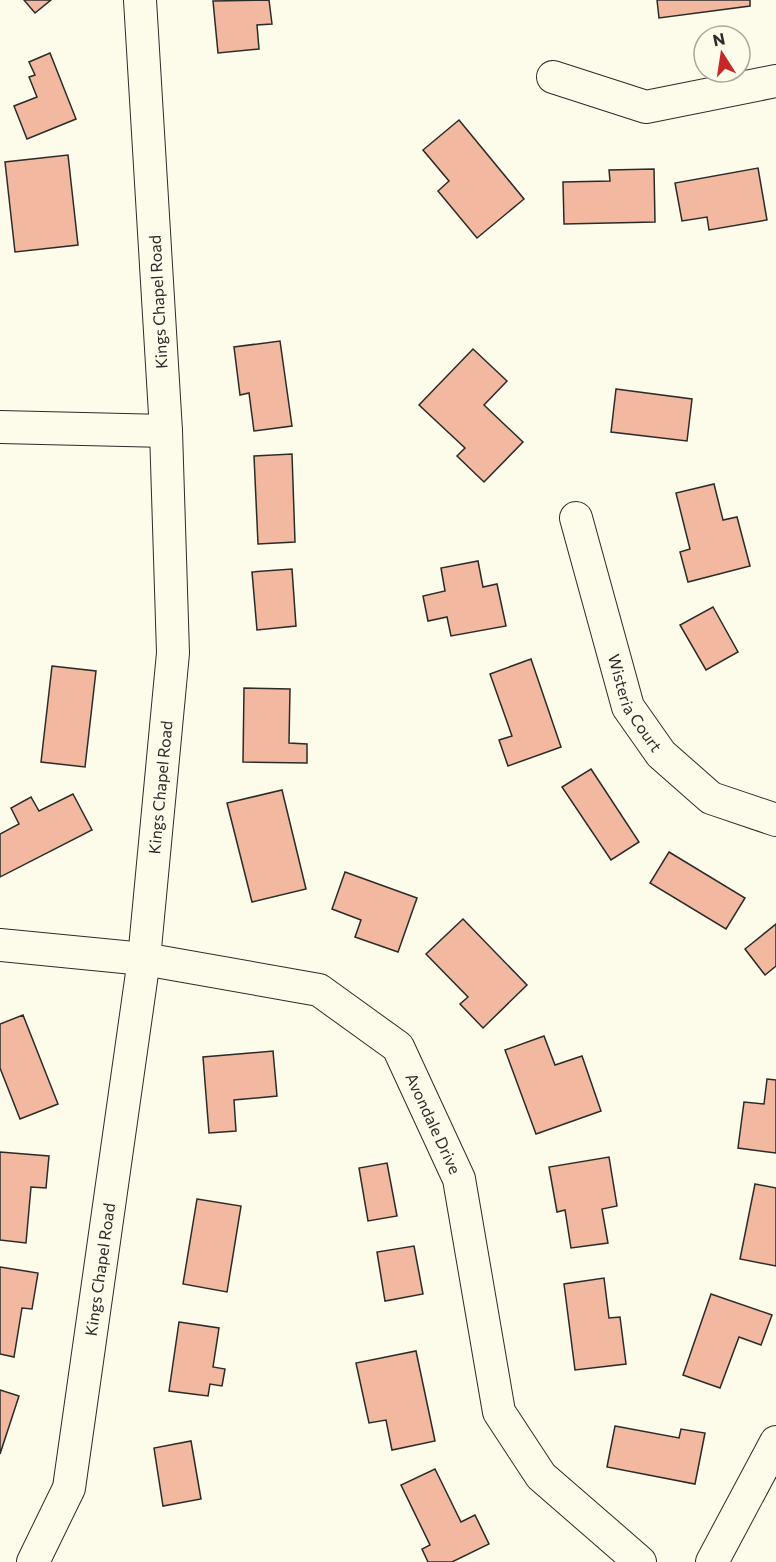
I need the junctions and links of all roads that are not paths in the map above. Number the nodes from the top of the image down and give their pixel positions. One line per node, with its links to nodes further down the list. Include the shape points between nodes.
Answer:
1 (140, 0): 5 (street, Kings Chapel Road)
2 (553, 76): 3 (street, via 646,107)
3 (776, 81)
4 (0, 427): 5 (street)
5 (166, 431): 9 (street, Kings Chapel Road, via 173,653)
6 (576, 518): 7 (street, Wisteria Court, via 628,707 661,754 711,798)
7 (776, 820)
8 (0, 945): 9 (street, Avondale Drive)
9 (144, 959): 11 (street, Kings Chapel Road, via 69,1488); 12 (street, Avondale Drive, via 319,990 398,1047 459,1179 499,1412 541,1476)
10 (776, 1442): 13 (street)
11 (33, 1562)
12 (640, 1562)
13 (712, 1562)

